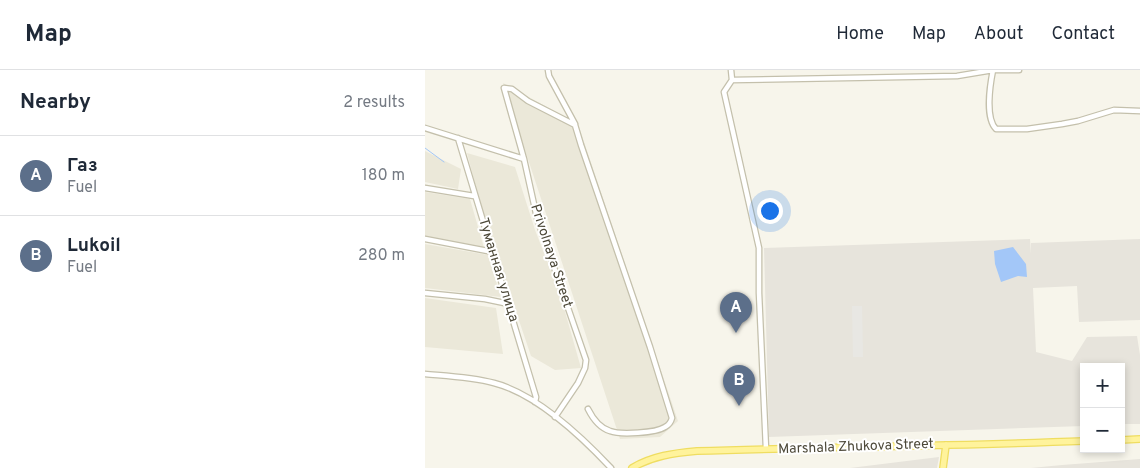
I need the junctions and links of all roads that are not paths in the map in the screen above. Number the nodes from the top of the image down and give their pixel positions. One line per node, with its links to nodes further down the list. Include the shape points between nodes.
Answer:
1 (548, 70): 10 (street)
2 (731, 70): 8 (street)
3 (918, 70): 7 (street)
4 (993, 70): 5 (street); 6 (street); 9 (street, via 989,97 992,123 996,129 1062,124 1114,110)
5 (1019, 70)
6 (957, 73): 7 (street)
7 (918, 76): 8 (street)
8 (732, 80): 28 (street, via 724,92 759,248)
9 (1140, 111)
10 (575, 125): 13 (street, Privolnaya Street, via 505,88); 22 (street, via 672,418 665,427 657,430 611,432 600,426)
11 (425, 128): 12 (street)
12 (458, 138): 13 (street); 15 (street, Туманная улица)
13 (524, 159): 23 (street, Privolnaya Street, via 537,218 586,360 579,383)
14 (425, 188): 15 (street)
15 (475, 196): 17 (street, Туманная улица)
16 (425, 239): 17 (street)
17 (493, 252): 19 (street, Туманная улица)
18 (425, 293): 19 (street)
19 (509, 304): 21 (street, Туманная улица)
20 (425, 374): 21 (street, via 493,382)
21 (535, 402): 23 (street)
22 (589, 409)
23 (555, 417): 29 (street, via 583,439)
24 (1140, 439): 25 (main road)
25 (1125, 440)
26 (1080, 441): 27 (main road, Marshala Zhukova Street)
27 (946, 445): 28 (main road, Marshala Zhukova Street); 31 (main road)
28 (766, 450): 30 (main road, Marshala Zhukova Street, via 680,452 648,460)
29 (611, 468)
30 (632, 468)
31 (943, 468)

